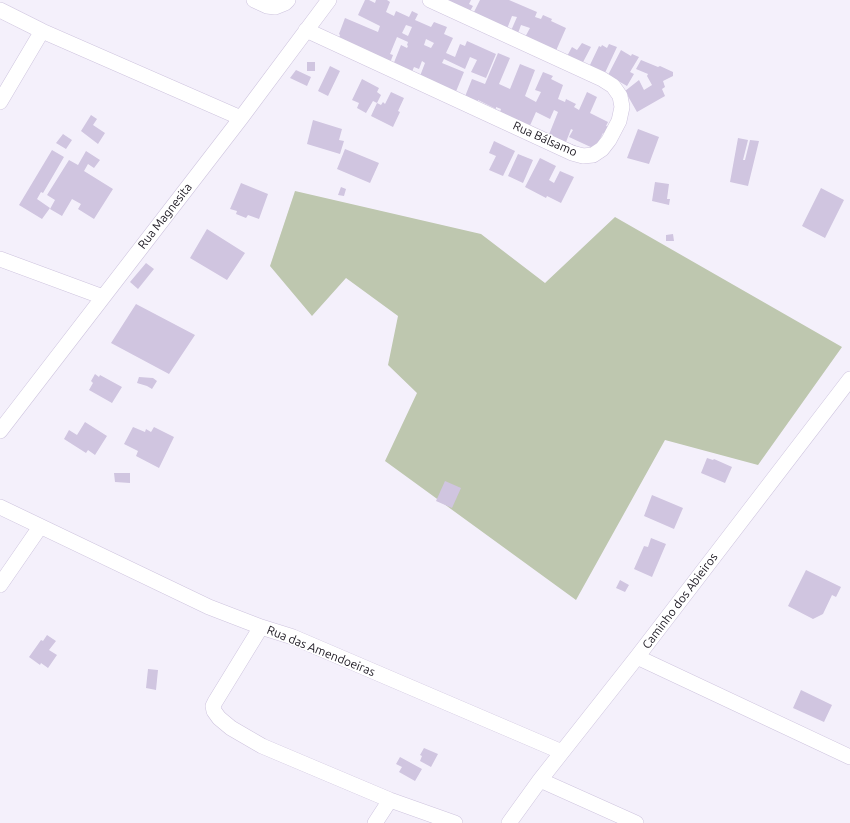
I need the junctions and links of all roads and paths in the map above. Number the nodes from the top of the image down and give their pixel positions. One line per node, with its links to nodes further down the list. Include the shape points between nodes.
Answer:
1 (254, 0): 2 (street, via 276,7)
2 (288, 0)
3 (329, 0): 6 (street, Rua Magnesita)
4 (430, 0): 6 (street, Rua Bálsamo, via 613,86 620,96 622,107 619,121 602,149 592,155 583,156 572,152)
5 (0, 10): 7 (street)
6 (306, 30): 9 (street, Rua Magnesita)
7 (42, 31): 8 (street); 9 (street)
8 (0, 102)
9 (241, 118): 11 (street, Rua Magnesita)
10 (0, 259): 11 (street)
11 (103, 297): 13 (street, Rua Magnesita)
12 (850, 379): 18 (street, Caminho dos Abieiros)
13 (0, 431)
14 (0, 508): 15 (street)
15 (40, 527): 16 (street); 17 (street, via 209,607)
16 (0, 585)
17 (262, 628): 19 (street, Rua das Amendoeiras, via 293,637); 22 (street, Rua das Amendoeiras, via 215,702 213,706 216,715 262,746)
18 (637, 657): 19 (street, Caminho dos Abieiros); 20 (street)
19 (562, 752): 21 (street, Caminho dos Abieiros)
20 (850, 757)
21 (540, 780): 25 (street, Caminho dos Abieiros); 26 (street)
22 (390, 800): 23 (street); 24 (street, Rua das Amendoeiras)
23 (375, 823)
24 (455, 823)
25 (510, 823)
26 (636, 823)

